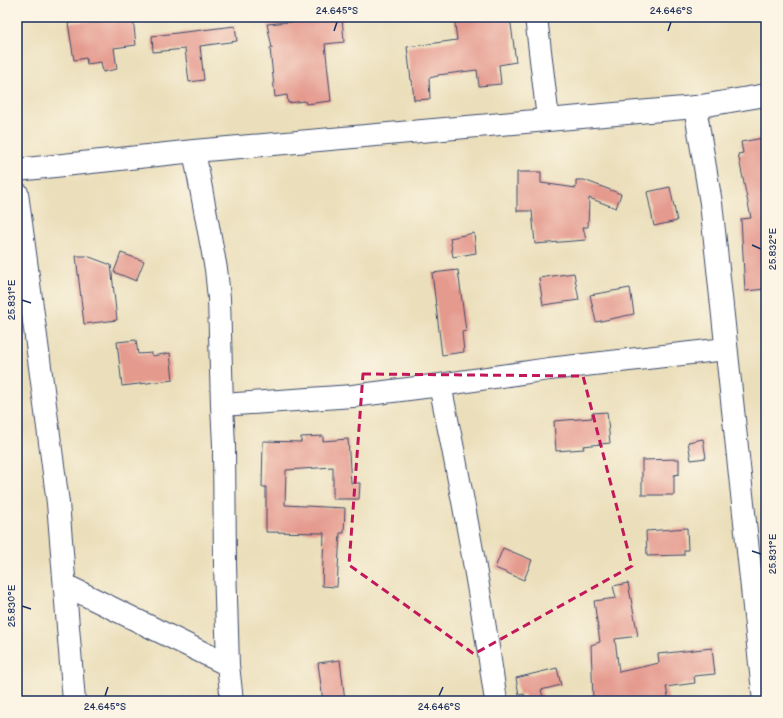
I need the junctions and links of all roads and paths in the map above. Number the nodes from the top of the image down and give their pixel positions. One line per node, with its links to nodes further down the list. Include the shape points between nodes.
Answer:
1 (536, 17): 4 (street)
2 (766, 95): 3 (street)
3 (695, 107): 4 (street); 8 (street, via 711,203)
4 (548, 119): 5 (street)
5 (194, 151): 6 (street); 10 (street, via 216,269)
6 (17, 170)
7 (17, 193): 11 (street, via 58,503)
8 (726, 348): 9 (street); 16 (street)
9 (440, 385): 10 (street, via 353,396); 15 (street, via 485,626)
10 (222, 405): 12 (street)
11 (65, 585): 12 (street); 13 (street)
12 (228, 665): 14 (street)
13 (74, 701)
14 (232, 701)
15 (496, 701)
16 (764, 701)

